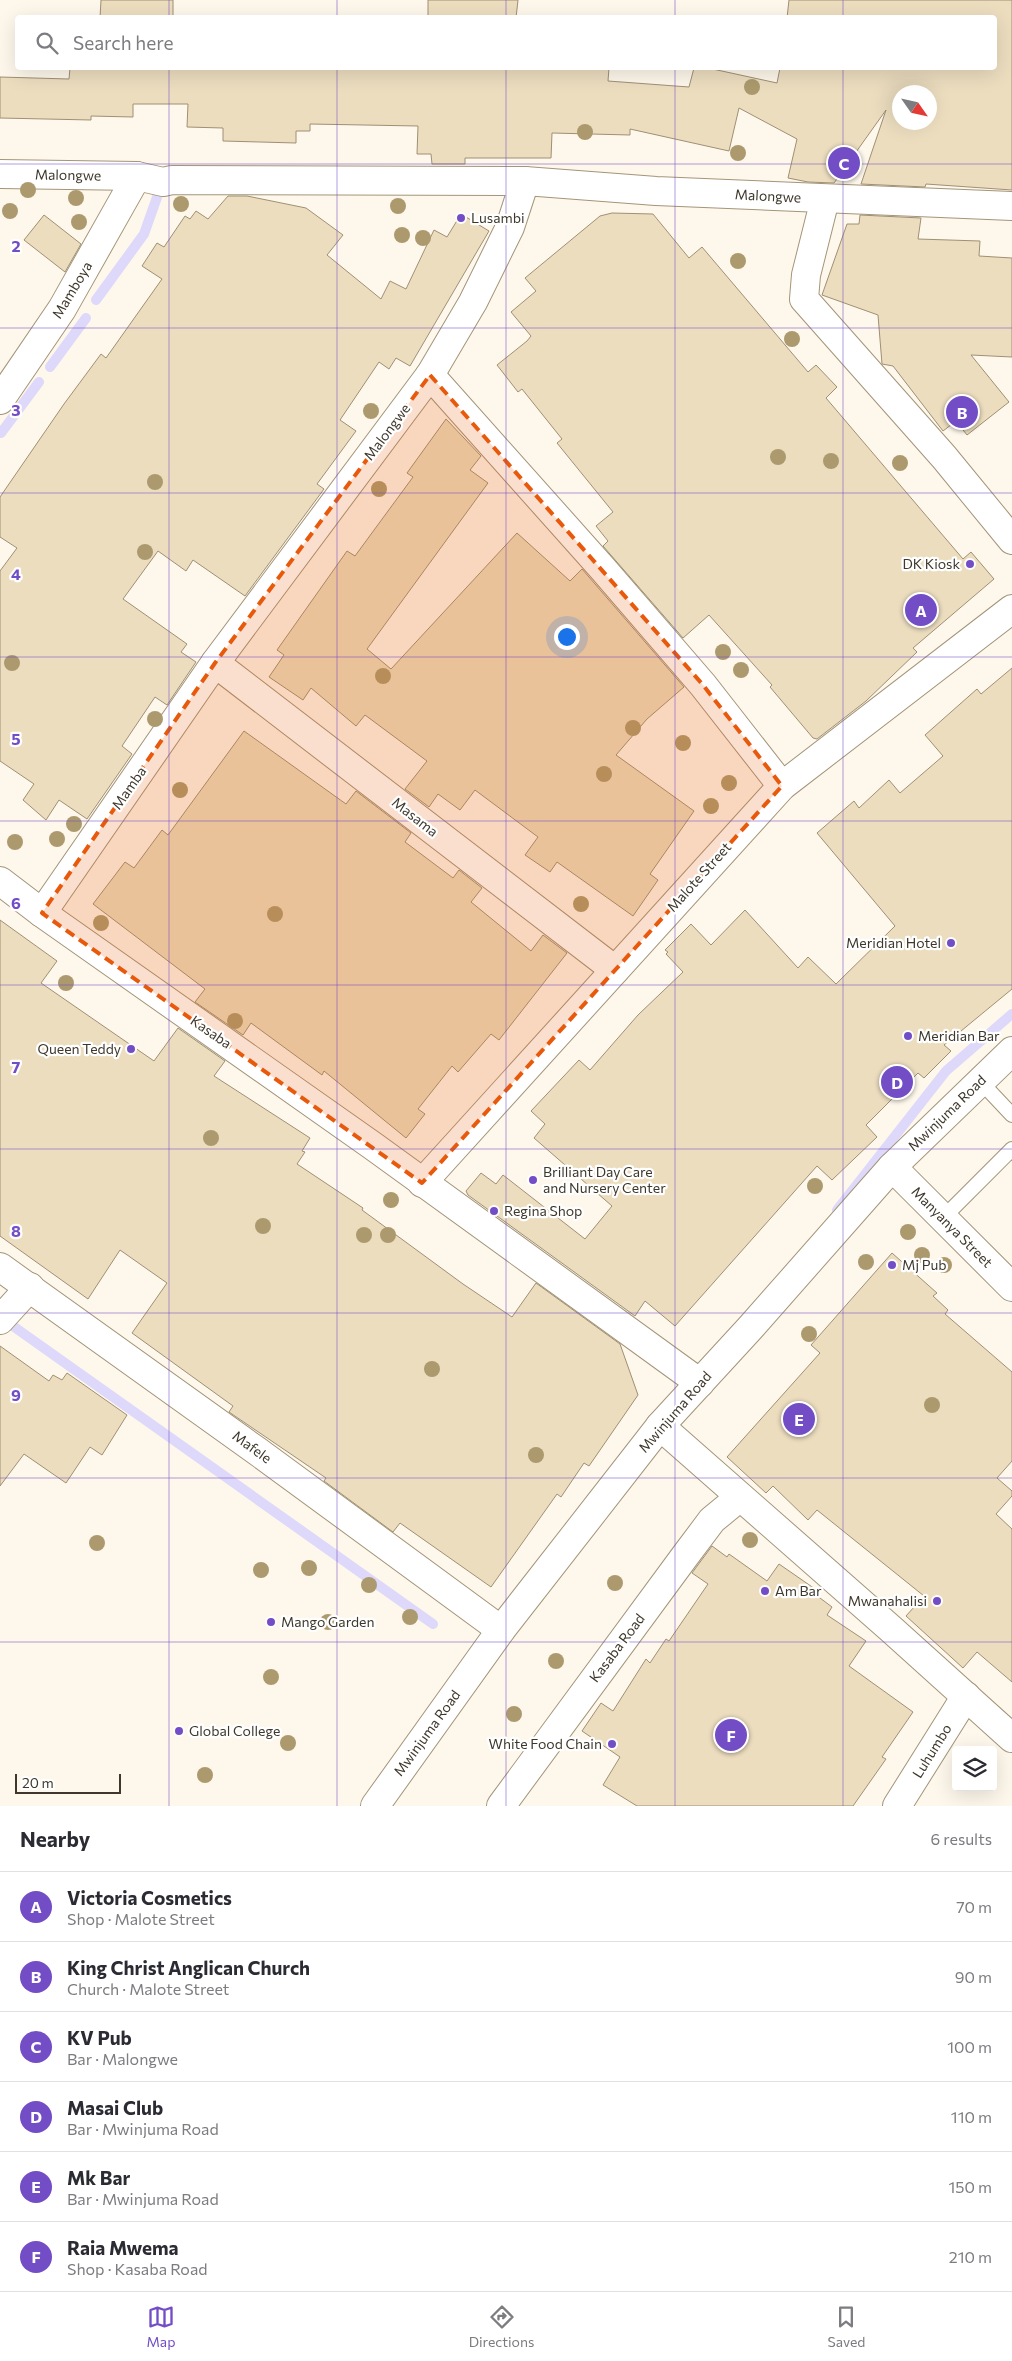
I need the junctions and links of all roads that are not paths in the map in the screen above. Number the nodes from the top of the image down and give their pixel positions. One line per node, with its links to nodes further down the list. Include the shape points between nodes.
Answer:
1 (0, 174): 2 (street, Malongwe)
2 (137, 176): 3 (street, Malongwe, via 163,182); 7 (street, Mamboya, via 62,309)
3 (525, 181): 4 (street, Malongwe); 6 (street, Malongwe, via 510,227 473,302)
4 (825, 199): 5 (street, Malongwe); 8 (street, via 806,275 804,299 944,457)
5 (1012, 206)
6 (430, 375): 10 (street, Malongwe); 11 (street, via 703,685)
7 (0, 400)
8 (1012, 540)
9 (1012, 609): 11 (street, Malote Street)
10 (216, 663): 13 (street, Mamba); 14 (street, Masama)
11 (782, 786): 14 (street, Malote Street)
12 (0, 881): 13 (street, Kasaba)
13 (42, 913): 20 (street, Kasaba)
14 (614, 970): 20 (street, Malote Street)
15 (1012, 1051): 16 (street, Mwinjuma Road)
16 (980, 1081): 17 (lane); 19 (street, Mwinjuma Road)
17 (1012, 1114)
18 (1012, 1149): 21 (lane)
19 (892, 1167): 21 (street, Manyanya Street); 26 (street, Mwinjuma Road)
20 (422, 1183): 26 (street, Kasaba)
21 (943, 1218): 24 (street, Manyanya Street)
22 (0, 1267): 23 (street, Mafele)
23 (30, 1287): 25 (street); 29 (street, Mafele)
24 (1012, 1287)
25 (0, 1320)
26 (700, 1383): 27 (street, Mwinjuma Road)
27 (660, 1426): 28 (street); 29 (street, Mwinjuma Road)
28 (740, 1497): 30 (street); 33 (street, Kasaba Road, via 712,1520)
29 (501, 1630): 32 (street, Mwinjuma Road)
30 (966, 1696): 31 (street); 34 (street, Luhumbo)
31 (1012, 1738)
32 (375, 1806)
33 (501, 1806)
34 (897, 1806)

